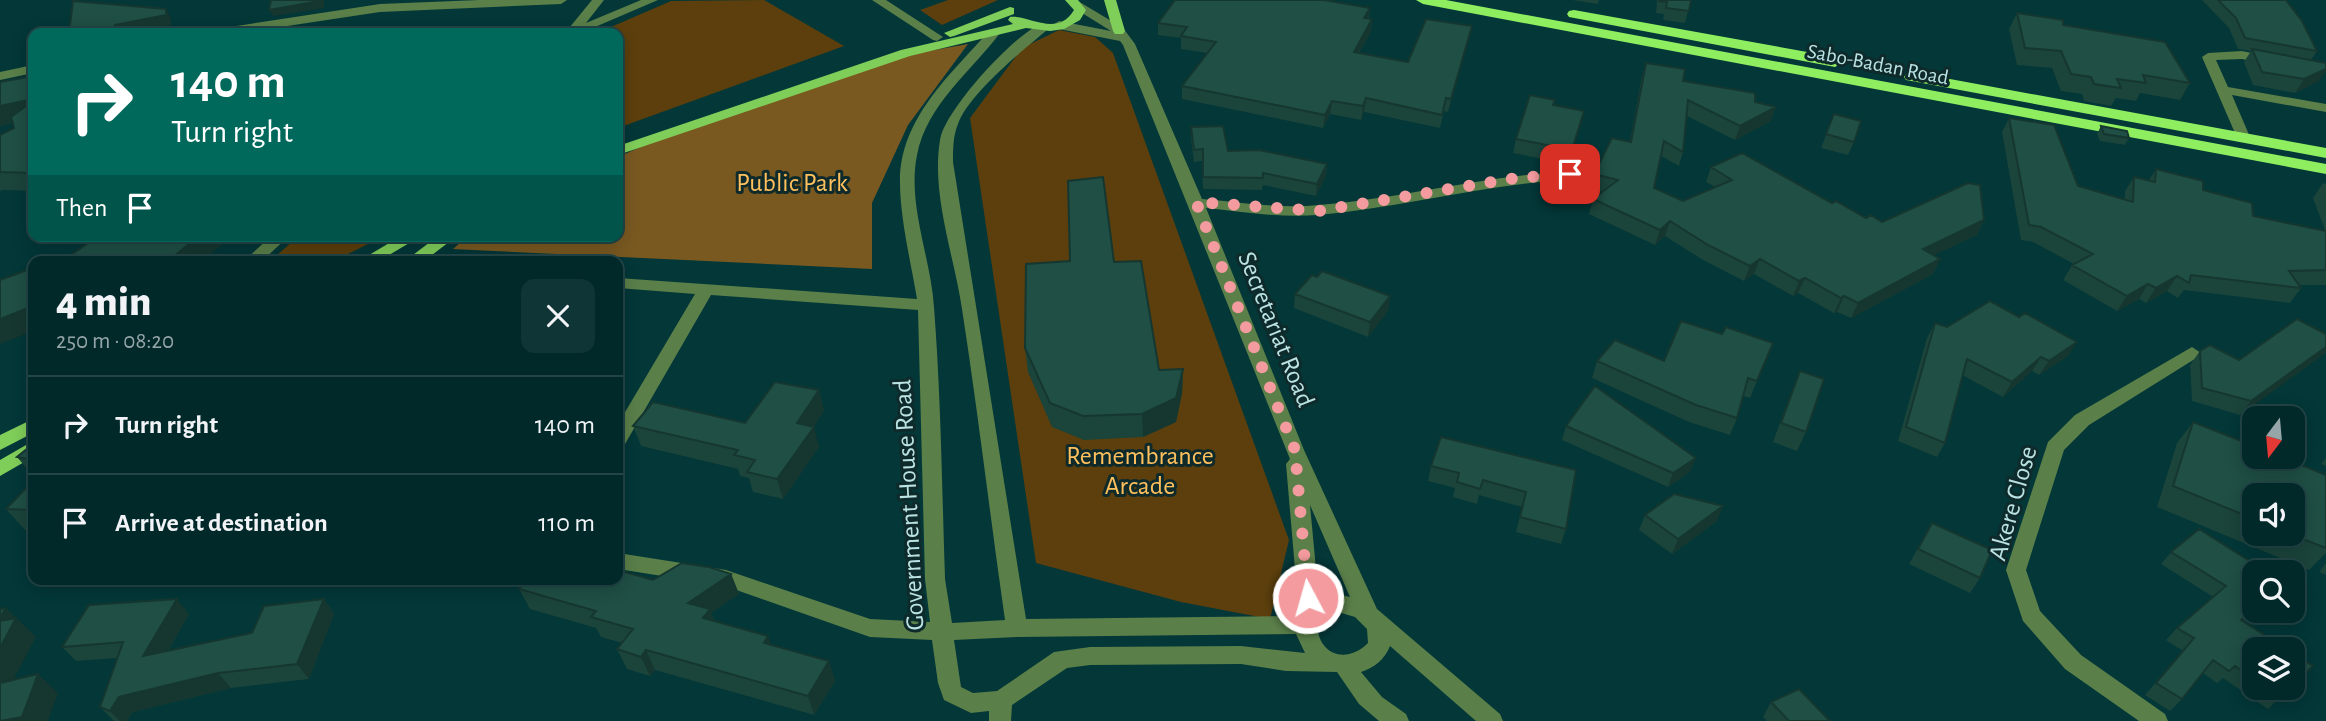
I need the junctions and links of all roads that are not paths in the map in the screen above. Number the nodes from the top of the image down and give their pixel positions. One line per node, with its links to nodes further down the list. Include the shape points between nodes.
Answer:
1 (561, 0): 13 (street, via 380,8)
2 (598, 0): 14 (street)
3 (652, 0): 15 (street)
4 (878, 0): 18 (street)
5 (1021, 0): 10 (main road)
6 (1110, 0): 17 (main road)
7 (1423, 0): 11 (highway, Sabo-Badan Road)
8 (1498, 0): 11 (highway, Sabo-Badan Road)
9 (1075, 2): 12 (main road, via 1079,15); 17 (street)
10 (1010, 11): 12 (main road, via 1011,17); 18 (main road)
11 (1527, 13): 24 (highway, Sabo-Badan Road); 28 (highway, Sabo-Badan Road)
12 (1042, 26): 16 (main road); 17 (street); 50 (street, via 966,101 951,123 946,146 946,173)
13 (250, 28)
14 (575, 28)
15 (583, 28)
16 (994, 33): 26 (main road, via 906,53); 39 (street, Government House Road, via 934,102 910,154 907,183)
17 (1121, 34): 30 (street, Secretariat Road)
18 (937, 37): 25 (main road)
19 (2290, 64): 22 (street, via 2242,55 2208,57)
20 (28, 70): 21 (street)
21 (0, 76)
22 (2224, 90): 23 (street); 24 (street)
23 (2326, 108)
24 (2244, 137): 27 (highway, Sabo-Badan Road)
25 (623, 139)
26 (623, 149)
27 (2326, 153)
28 (2326, 169)
29 (1588, 175): 30 (street, via 1516,178 1318,211)
30 (1196, 202): 44 (street, Secretariat Road)
31 (274, 242): 34 (street)
32 (402, 242): 35 (main road)
33 (440, 242): 36 (main road)
34 (258, 256)
35 (376, 256)
36 (420, 256)
37 (623, 283): 38 (street)
38 (708, 288): 39 (street); 42 (street)
39 (926, 305): 51 (street, Government House Road, via 935,579)
40 (2192, 353): 56 (street, Akere Close, via 2082,420 2055,447 2016,570 2031,615 2073,662)
41 (28, 428): 43 (main road)
42 (623, 431)
43 (0, 443)
44 (1295, 450): 48 (street, Secretariat Road); 49 (street, Secretariat Road)
45 (28, 451): 46 (main road)
46 (0, 469)
47 (623, 562): 51 (street, via 726,578 870,628)
48 (1371, 617): 49 (street, via 1358,607 1337,603 1317,609); 52 (street, via 1381,638 1374,655 1355,664); 55 (street)
49 (1308, 620): 50 (street); 52 (street, via 1310,647)
50 (1017, 628): 51 (street)
51 (943, 632): 53 (street, Government House Road, via 953,693)
52 (1337, 664): 53 (street, Government House Road, via 1241,655 1062,659); 54 (street, via 1381,712)
53 (1001, 710)
54 (1398, 721)
55 (1492, 721)
56 (2157, 721)

